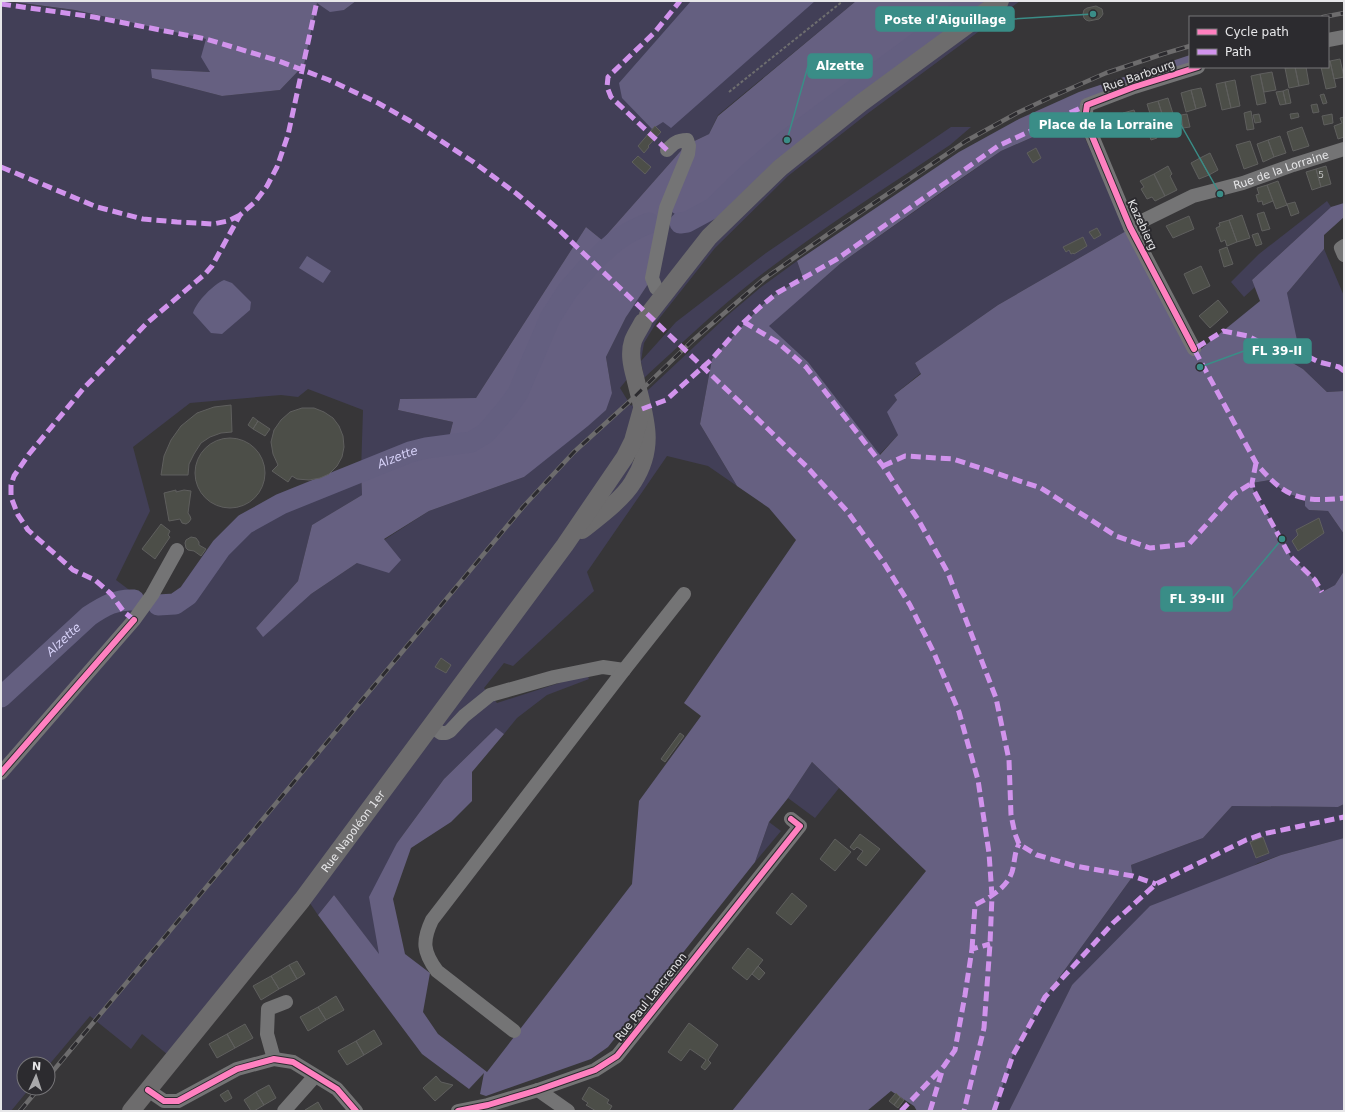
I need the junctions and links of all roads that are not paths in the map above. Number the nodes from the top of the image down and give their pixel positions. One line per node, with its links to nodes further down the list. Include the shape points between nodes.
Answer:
1 (997, 3): 11 (main road, Rue Napoléon 1er, via 861,103 780,168 709,237)
2 (1344, 36): 3 (street)
3 (1329, 40)
4 (1195, 68): 5 (street, Rue Barbourg)
5 (1087, 105): 8 (street, Kazebierg, via 1085,119)
6 (1344, 149): 8 (street, Rue de la Lorraine, via 1243,184 1193,196)
7 (667, 150): 11 (street, via 680,140 687,140 689,146 666,208 652,278 656,288)
8 (1130, 227): 12 (street, Kazebierg)
9 (1344, 246): 10 (street, via 1341,248)
10 (1344, 255)
11 (663, 294): 16 (main road, Rue Napoléon 1er, via 645,318 633,342 631,363 647,428 647,445 633,483 612,505 565,545)
12 (1194, 349)
13 (177, 550): 17 (street, via 152,595 134,620)
14 (684, 594): 15 (street)
15 (624, 670): 16 (street, via 603,667 554,677 490,695 450,731 442,733); 20 (street, via 432,920 426,933 425,947 429,960 437,971)
16 (431, 726): 23 (main road, Rue Napoléon 1er, via 299,905)
17 (1, 773)
18 (791, 819): 24 (street, Rue Paul Lancrenon, via 800,826 617,1056 595,1070)
19 (286, 1002): 21 (street, via 268,1009 267,1034)
20 (514, 1031)
21 (274, 1060): 22 (street, via 293,1062); 23 (street, via 237,1069 178,1101 164,1101)
22 (315, 1076): 26 (street); 27 (street, via 337,1089)
23 (148, 1090): 25 (main road, Rue Napoléon 1er)
24 (538, 1090): 28 (street, Rue Paul Lancrenon); 29 (street)
25 (131, 1111)
26 (284, 1111)
27 (356, 1111)
28 (458, 1111)
29 (568, 1111)

